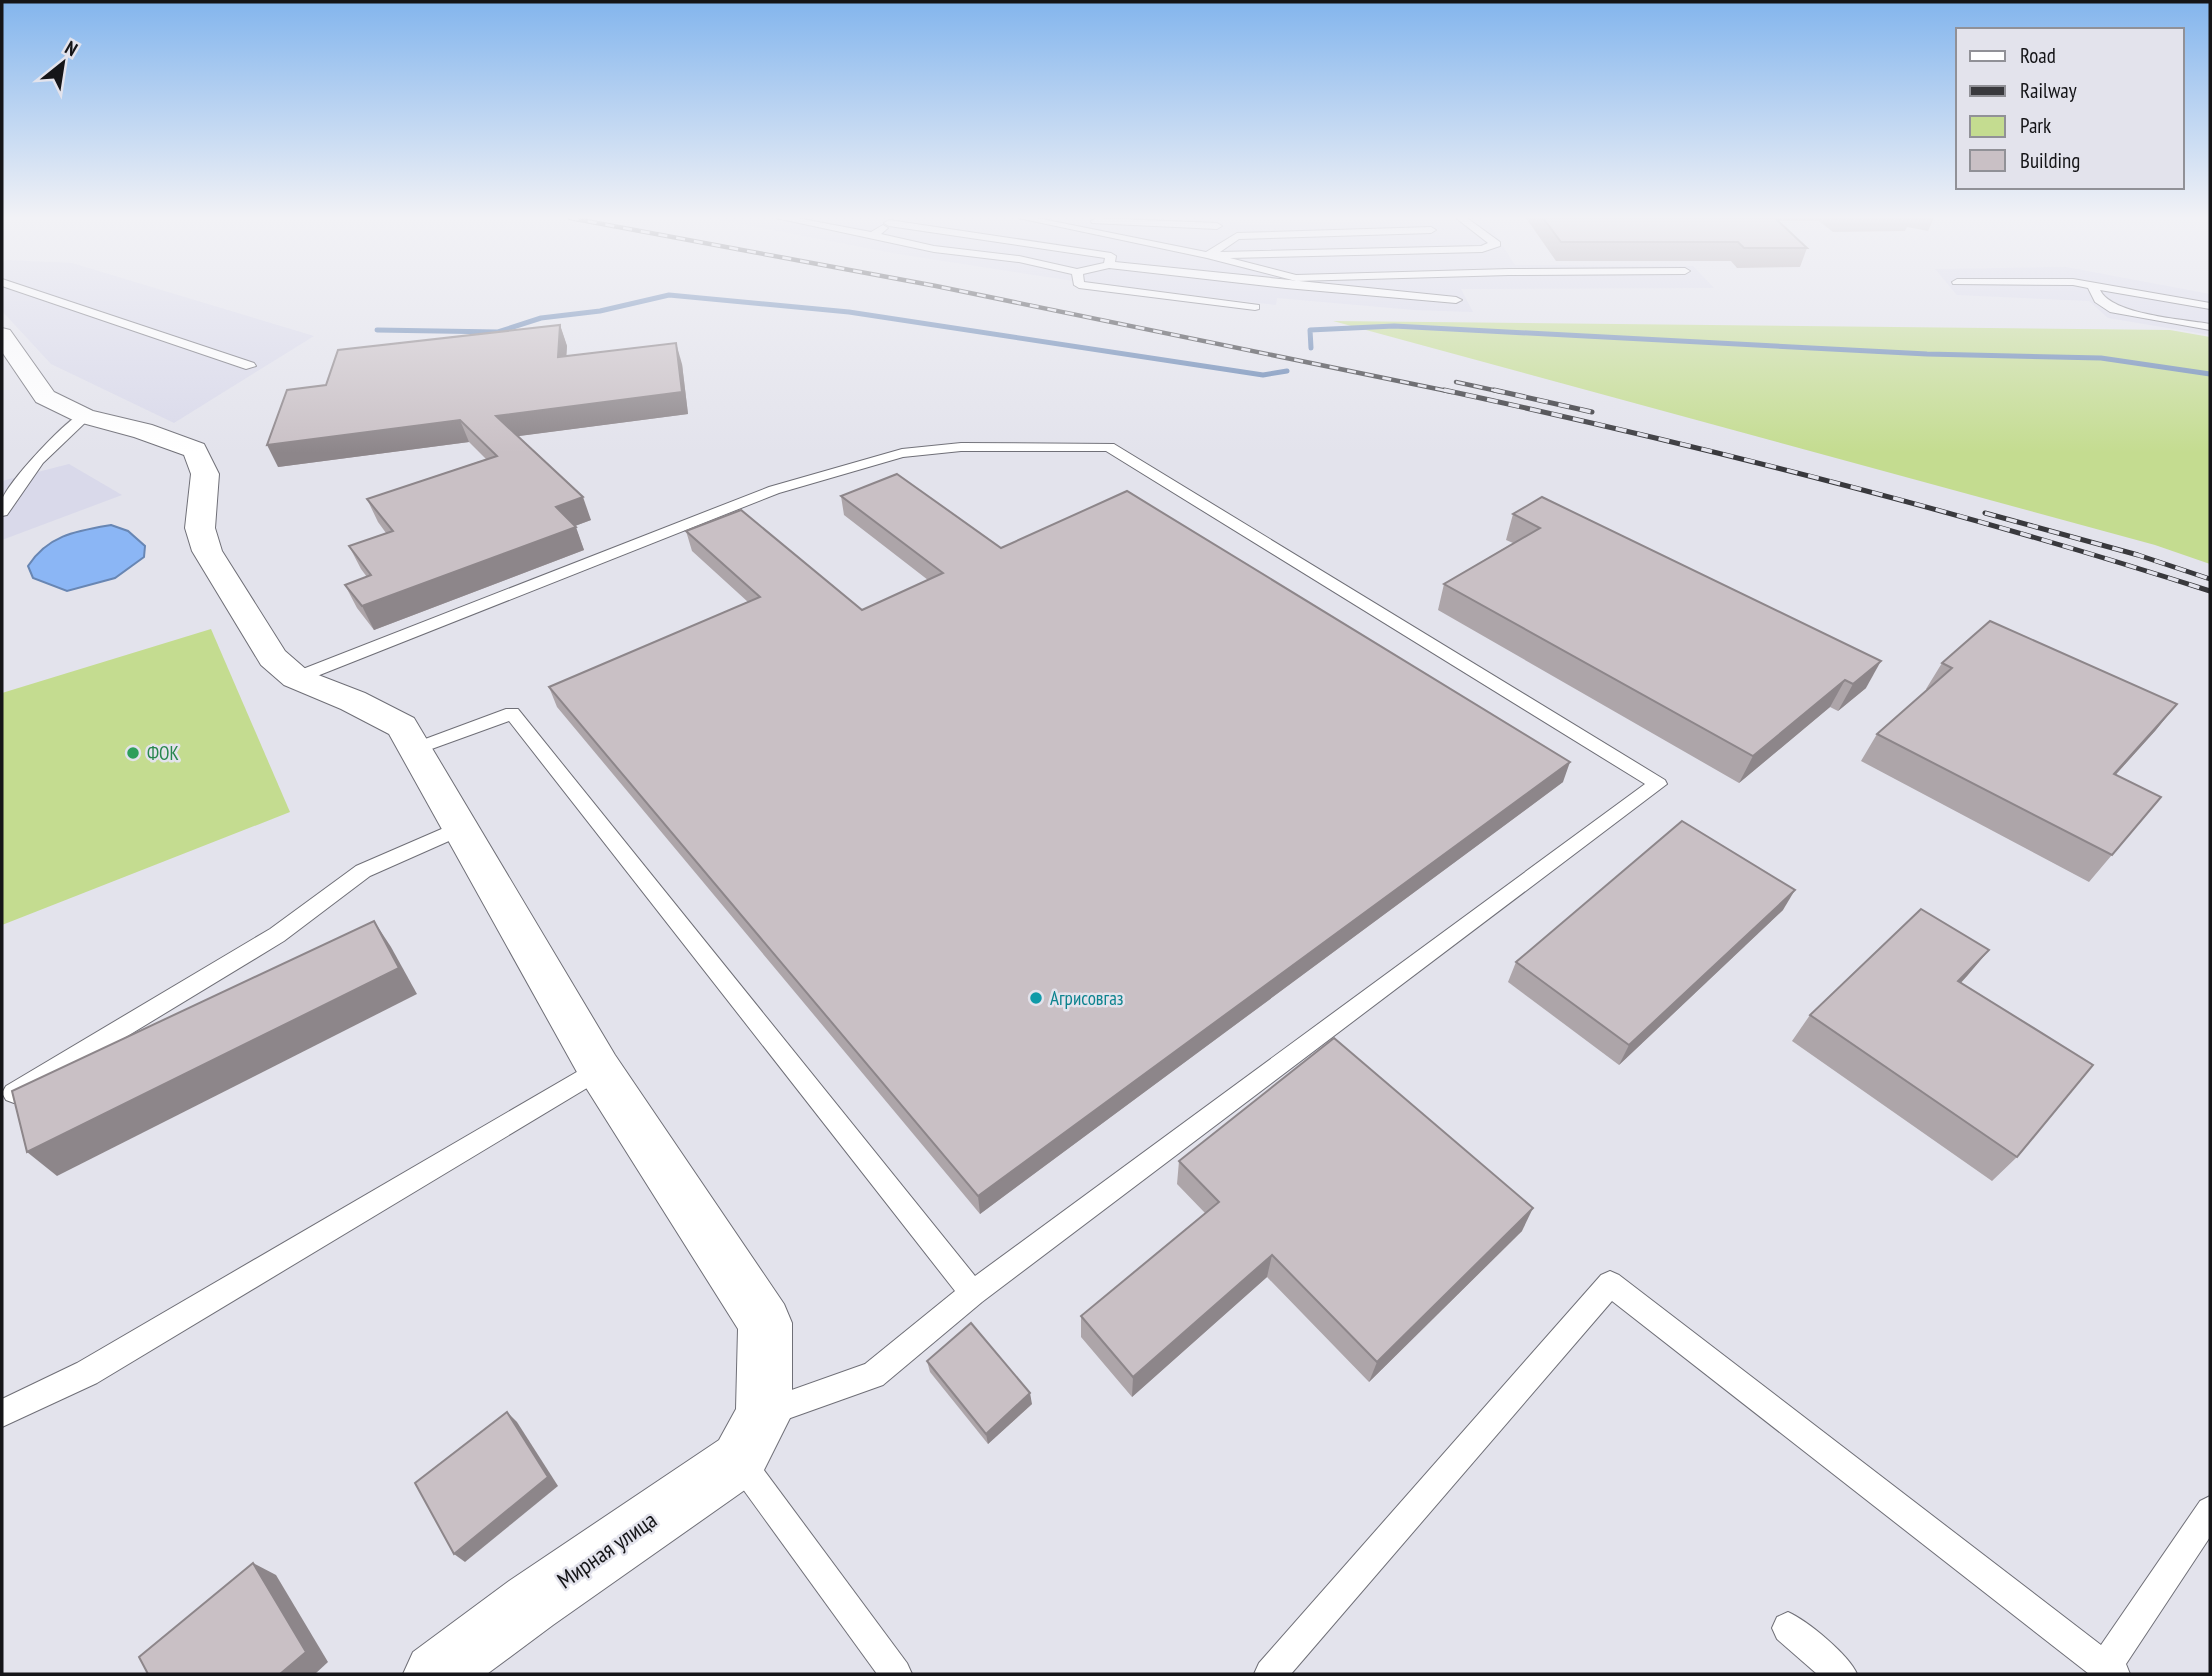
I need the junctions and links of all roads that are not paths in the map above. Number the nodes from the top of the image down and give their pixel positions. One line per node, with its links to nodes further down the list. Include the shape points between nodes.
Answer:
1 (44, 296): 11 (lane)
2 (1169, 296): 8 (lane)
3 (1408, 296): 6 (lane)
4 (2097, 296): 9 (lane, via 2114,310)
5 (2155, 296): 7 (lane)
6 (1456, 300)
7 (2210, 306)
8 (1255, 307)
9 (2210, 327)
10 (2, 335): 12 (street, via 44,397)
11 (250, 366)
12 (84, 416): 13 (lane); 16 (street, via 143,430 195,450 205,474 200,528 206,551 274,658)
13 (32, 467): 14 (lane); 15 (lane)
14 (2, 480)
15 (2, 512)
16 (296, 678): 17 (street, via 402,726); 21 (lane, via 774,490 889,456 961,447 1110,447 1658,784)
17 (415, 749): 18 (street); 21 (lane, via 512,713)
18 (460, 828): 19 (street); 20 (lane, via 363,871 277,935)
19 (599, 1069): 22 (lane, via 87,1373); 23 (street, via 765,1324)
20 (14, 1093)
21 (973, 1293): 23 (lane, via 873,1375)
22 (2, 1413)
23 (751, 1437): 27 (street, Мирная улица); 28 (lane)
24 (2210, 1511): 26 (lane)
25 (1788, 1628): 30 (lane)
26 (2110, 1671): 29 (lane, via 1610,1284)
27 (435, 1674)
28 (896, 1674)
29 (1270, 1674)
30 (1841, 1674)

